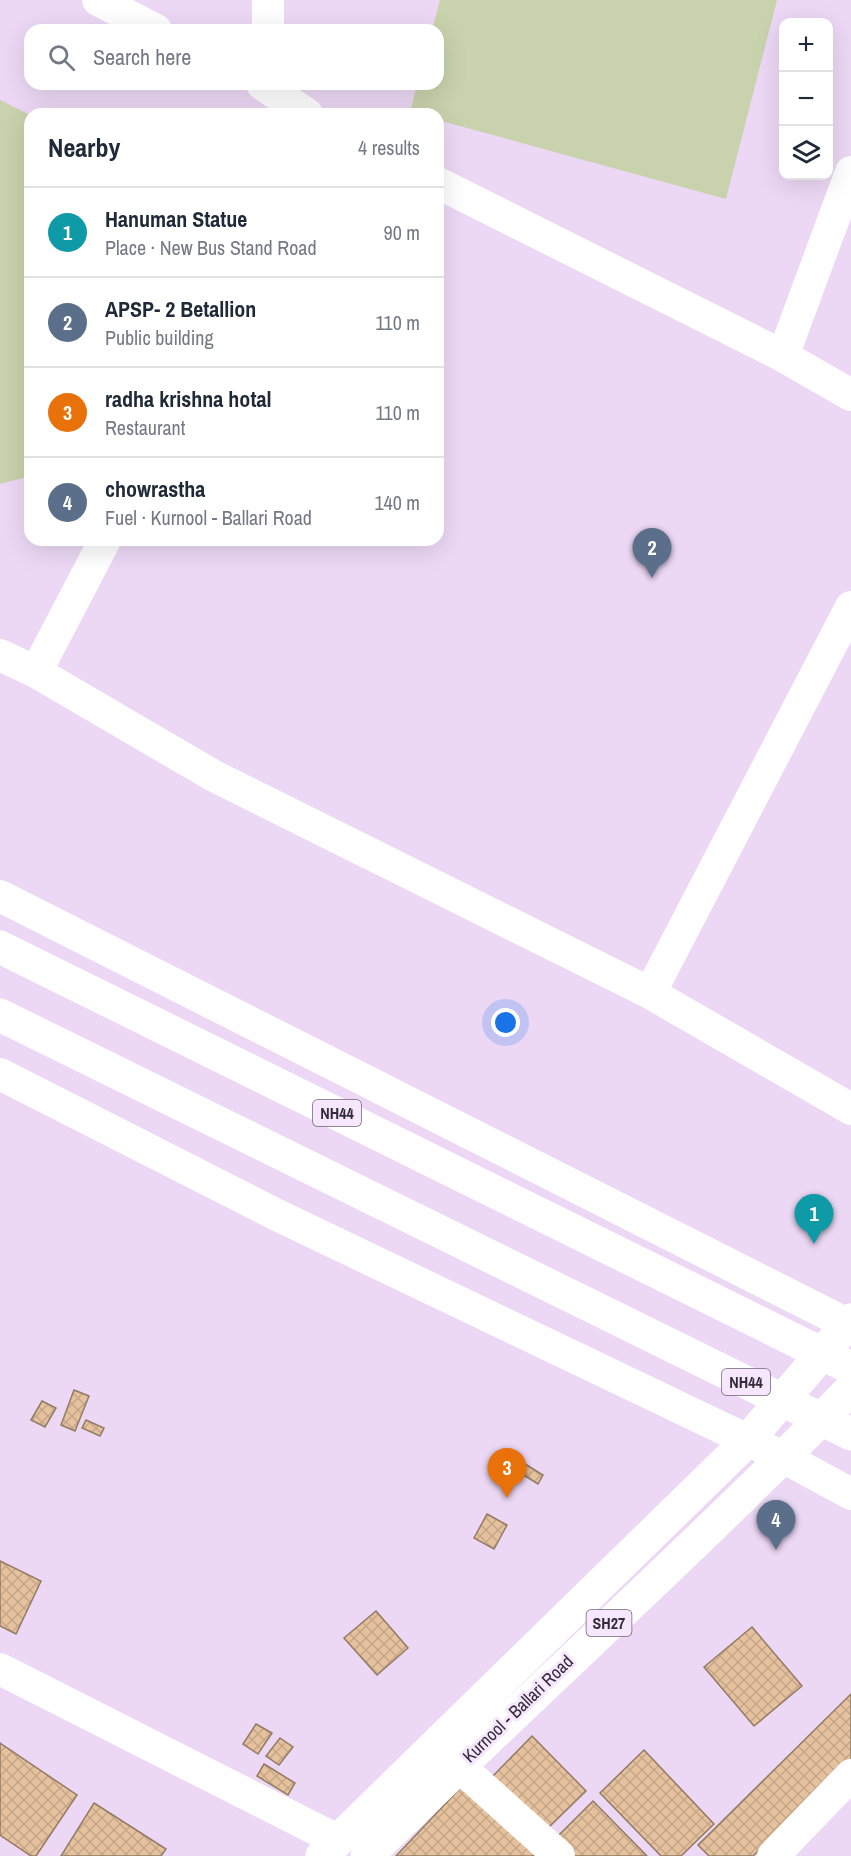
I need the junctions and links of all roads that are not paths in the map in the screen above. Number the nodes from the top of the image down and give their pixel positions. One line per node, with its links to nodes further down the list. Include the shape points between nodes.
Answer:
1 (98, 0): 3 (street)
2 (268, 0): 4 (street)
3 (144, 24)
4 (268, 24)
5 (273, 90): 6 (street)
6 (299, 108)
7 (851, 172): 9 (street)
8 (444, 186): 9 (street)
9 (783, 356): 10 (street)
10 (851, 395)
11 (102, 546): 14 (street)
12 (851, 607): 17 (street)
13 (0, 655): 14 (street)
14 (36, 672): 17 (street, via 214,776)
15 (0, 896): 21 (street)
16 (0, 947): 22 (main road, NH44)
17 (650, 993): 20 (street)
18 (0, 1016): 24 (main road, NH44)
19 (0, 1074): 25 (street, via 277,1215)
20 (851, 1109)
21 (850, 1323): 25 (main road, SH27)
22 (851, 1368)
23 (851, 1389): 26 (main road, Kurnool - Ballari Road / SH27)
24 (851, 1434)
25 (747, 1441): 26 (street); 31 (main road, Kurnool - Ballari Road / SH27)
26 (783, 1457): 27 (street); 29 (main road, Kurnool - Ballari Road / SH27)
27 (851, 1494)
28 (0, 1669): 31 (street)
29 (459, 1766): 32 (main road, Kurnool - Ballari Road / SH27); 33 (street)
30 (851, 1775): 34 (street)
31 (330, 1848)
32 (367, 1856)
33 (559, 1856)
34 (773, 1856)

